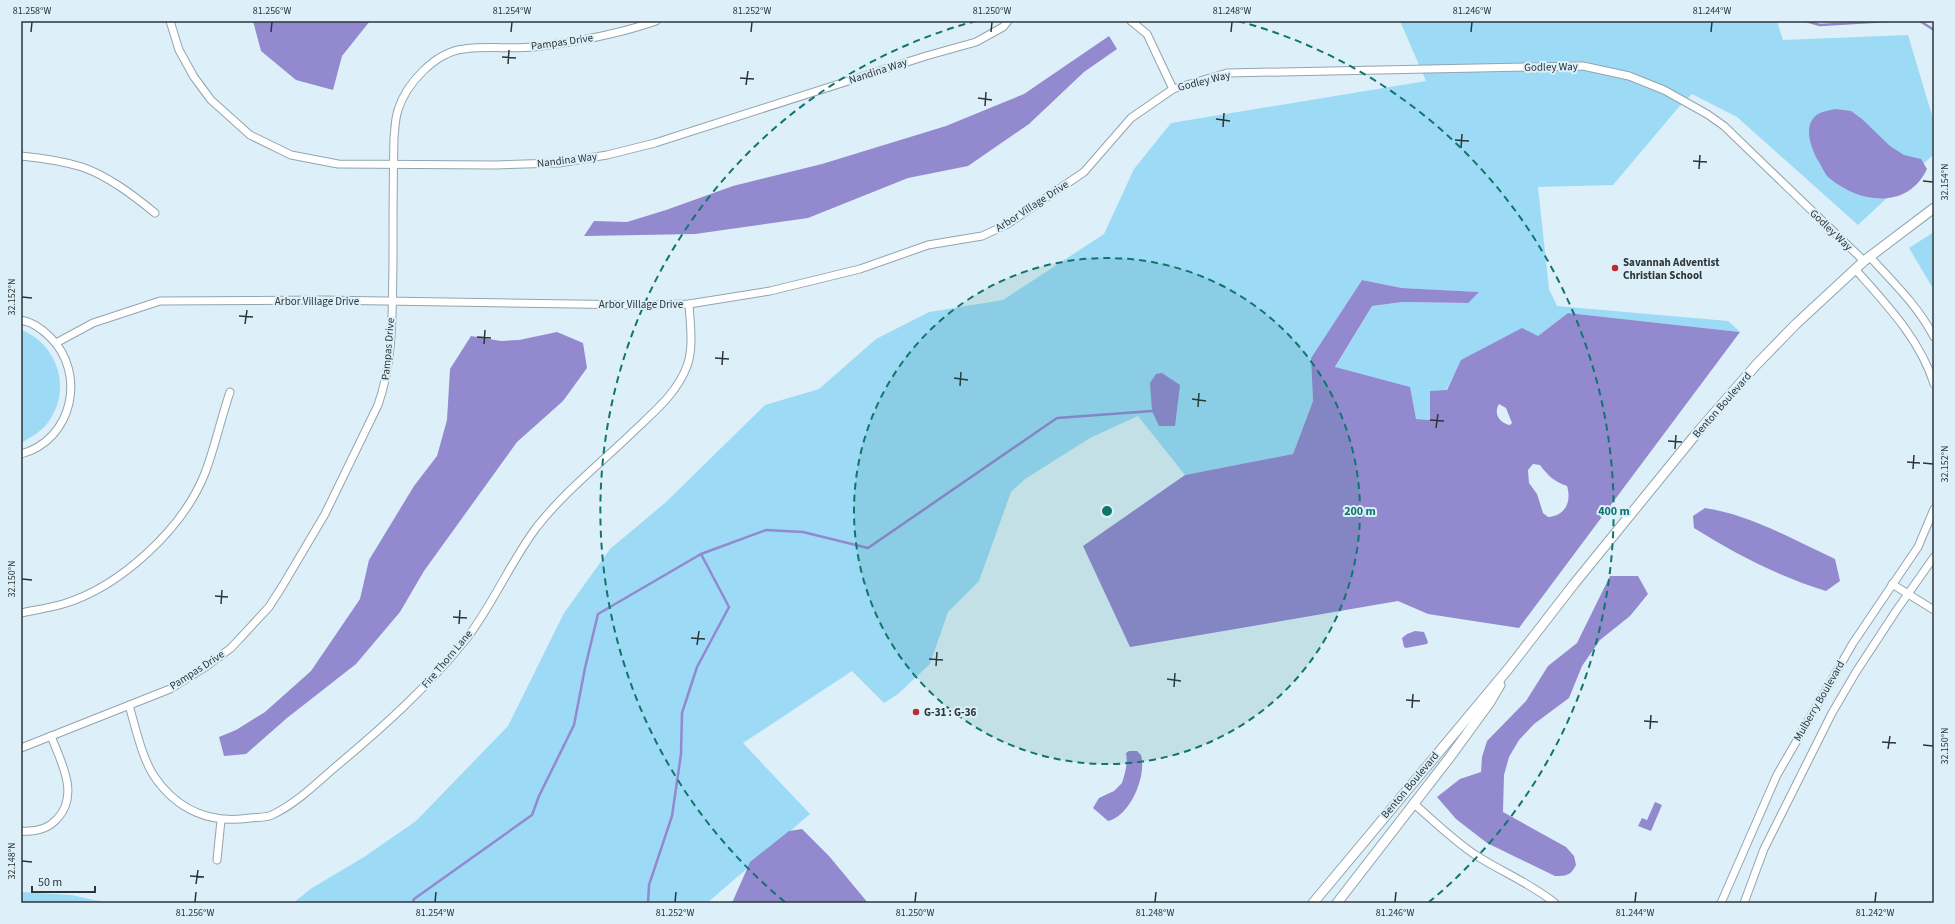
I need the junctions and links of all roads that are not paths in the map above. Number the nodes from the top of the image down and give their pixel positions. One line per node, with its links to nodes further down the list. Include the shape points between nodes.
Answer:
1 (170, 21): 7 (street, Nandina Way, via 179,50 194,77 211,100 250,135 294,156 338,164)
2 (656, 21): 7 (street, Pampas Drive, via 580,42 525,48 463,49 446,55 420,74 407,91 398,111)
3 (1008, 21): 7 (street, Nandina Way, via 1003,27 976,42 655,143 610,154 559,163 522,165)
4 (1131, 21): 5 (street, via 1147,34)
5 (1173, 89): 10 (street, Godley Way, via 1227,73 1583,66 1629,76 1664,90 1724,126); 13 (street, Arbor Village Drive, via 1132,118 1084,172 1006,226 982,236 928,245 860,269 770,291)
6 (21, 156): 9 (street, via 49,159 83,168 126,191)
7 (393, 165): 12 (street, Pampas Drive)
8 (1934, 208): 10 (street, Benton Boulevard)
9 (155, 213)
10 (1866, 258): 11 (street, Benton Boulevard); 15 (street, via 1909,300)
11 (1855, 269): 17 (street, via 1897,317 1916,344); 26 (street, Benton Boulevard, via 1796,324 1719,408 1574,584)
12 (392, 301): 13 (street, Arbor Village Drive); 16 (street, Arbor Village Drive, via 160,302 93,323); 27 (street, Pampas Drive, via 389,359 378,406 324,514 269,607 231,648 207,666 170,689)
13 (689, 304): 31 (street, Fire Thorn Lane, via 688,363 678,386 659,407 564,495 531,536 468,636 436,676 369,740 305,793 271,816)
14 (21, 320): 16 (street, via 44,331)
15 (1934, 337)
16 (56, 343): 19 (street, via 68,363 72,381 71,400 65,417 55,433 43,444)
17 (1934, 384)
18 (230, 392): 25 (street, via 205,474 186,507 154,548 100,588 64,604)
19 (21, 454)
20 (1934, 509): 22 (street, Mulberry Boulevard, via 1918,547)
21 (1934, 557): 23 (street, Mulberry Boulevard)
22 (1892, 584): 23 (street); 37 (street, Mulberry Boulevard, via 1853,643 1777,775)
23 (1908, 594): 24 (street); 38 (street, Mulberry Boulevard, via 1832,713 1767,842)
24 (1934, 610)
25 (21, 613)
26 (1509, 668): 30 (street, Benton Boulevard, via 1490,702); 34 (street, Benton Boulevard)
27 (129, 705): 28 (street, Pampas Drive); 31 (street, Fire Thorn Lane, via 153,775 173,799 196,812)
28 (51, 736): 29 (street, Pampas Drive); 32 (street, via 65,772 68,801 62,814 53,824 42,829)
29 (21, 748)
30 (1413, 803): 35 (street, Benton Boulevard); 36 (street, via 1474,854 1492,866 1517,877)
31 (221, 820): 33 (street)
32 (21, 832)
33 (217, 860)
34 (1313, 903)
35 (1337, 903)
36 (1555, 903)
37 (1721, 903)
38 (1744, 903)

